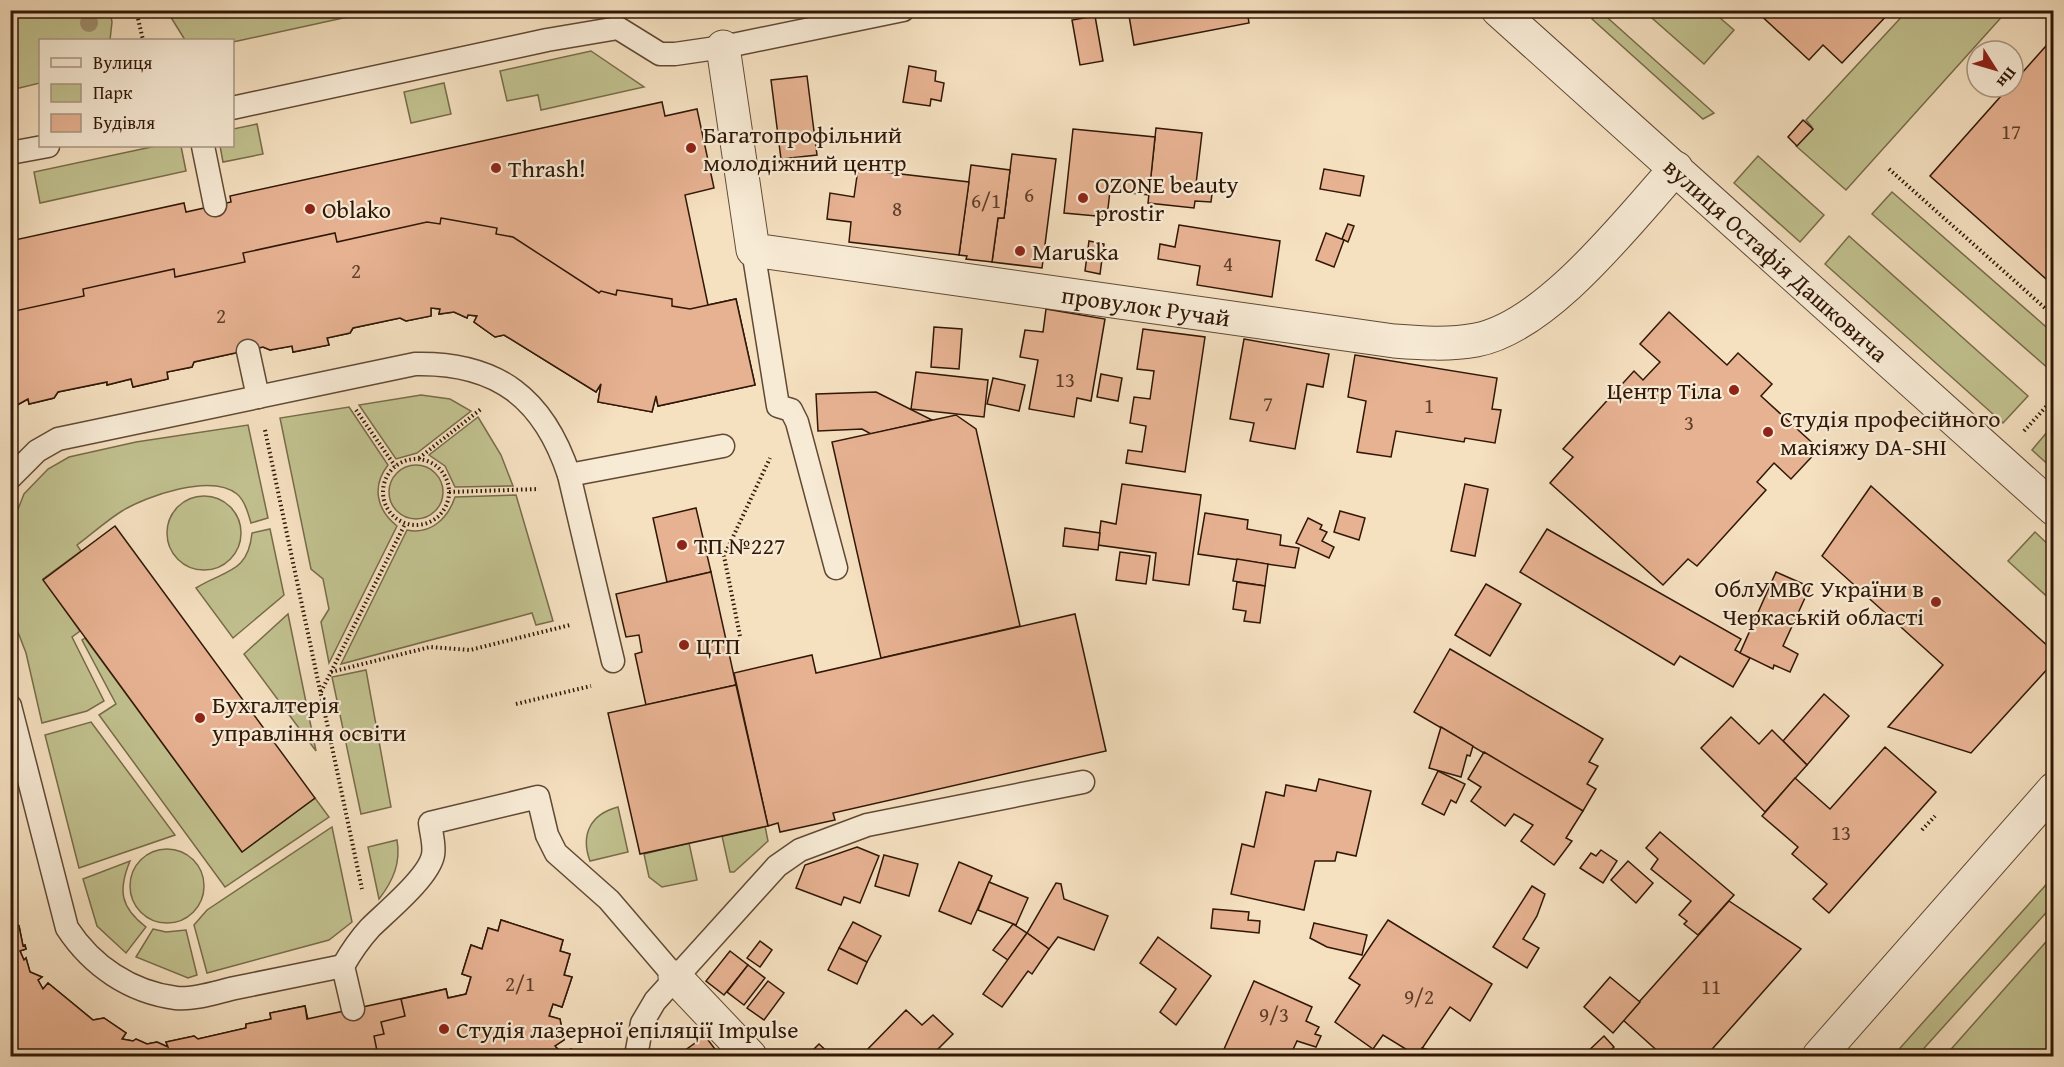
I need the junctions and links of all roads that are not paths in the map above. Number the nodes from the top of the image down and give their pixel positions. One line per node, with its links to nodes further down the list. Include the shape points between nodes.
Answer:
1 (903, 10): 4 (lane)
2 (1497, 10): 9 (street, вулиця Остафія Дашковича)
3 (616, 19): 4 (lane, via 660,54); 5 (lane, via 547,40)
4 (723, 47): 11 (street)
5 (234, 108)
6 (43, 147): 8 (lane)
7 (203, 147): 10 (lane)
8 (10, 153)
9 (1676, 168): 11 (street, провулок Ручай, via 1588,263 1544,304 1510,328 1466,341 1394,341); 17 (street, вулиця Остафія Дашковича)
10 (215, 205)
11 (753, 250): 18 (lane, via 778,406 791,410 798,422)
12 (248, 351): 13 (lane)
13 (258, 397): 15 (lane, via 58,439 37,451); 16 (lane, via 415,364 435,363 476,372 509,387 535,407 549,426)
14 (723, 446): 16 (lane)
15 (10, 478)
16 (571, 482): 19 (lane)
17 (2054, 509)
18 (836, 568)
19 (613, 661)
20 (10, 706): 21 (lane)
21 (16, 755): 24 (lane, via 67,928 81,949 108,972 150,993 178,998)
22 (1083, 782): 25 (lane, via 867,825 800,850 777,866)
23 (2054, 789): 29 (street)
24 (343, 966): 25 (lane, via 433,858 430,823 538,797 547,835 556,853 609,900); 26 (lane)
25 (675, 977): 27 (lane, via 642,1023); 28 (street)
26 (353, 1009)
27 (636, 1056)
28 (750, 1056)
29 (1819, 1056)

